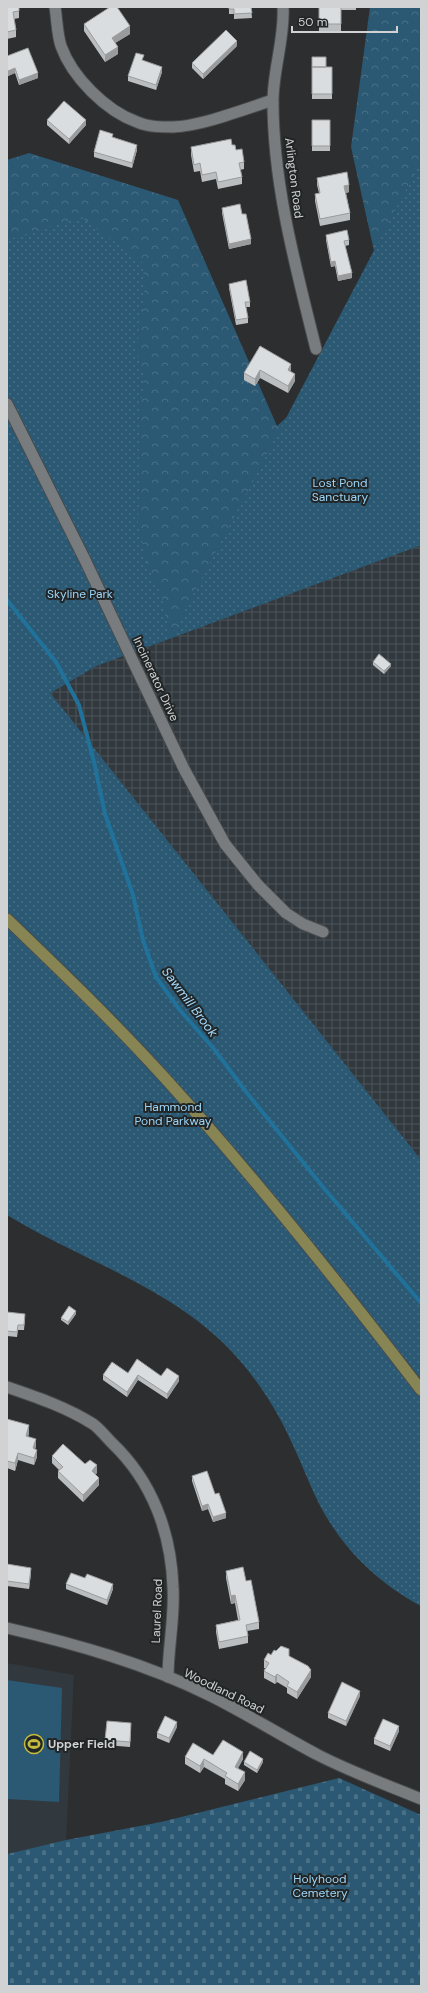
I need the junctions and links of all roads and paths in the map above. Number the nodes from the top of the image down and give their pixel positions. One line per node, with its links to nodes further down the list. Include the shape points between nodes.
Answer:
1 (55, 7): 3 (street, via 61,46 78,76 91,93 136,122 174,127 235,113)
2 (283, 7): 3 (street, Arlington Road)
3 (273, 100): 4 (street, Arlington Road, via 278,171 289,238)
4 (316, 350)
5 (7, 404): 7 (street, Incinerator Drive, via 85,560 184,769 225,844 258,885 286,913 303,924)
6 (7, 919): 9 (main road, via 162,1076 272,1202)
7 (323, 932)
8 (7, 1387): 11 (street, Laurel Road, via 50,1402 94,1425 124,1455 146,1484 162,1521 170,1553 173,1588)
9 (421, 1390)
10 (7, 1628): 11 (street, Woodland Road, via 52,1638)
11 (168, 1677): 12 (street, Woodland Road, via 210,1696 319,1755)
12 (421, 1799)

